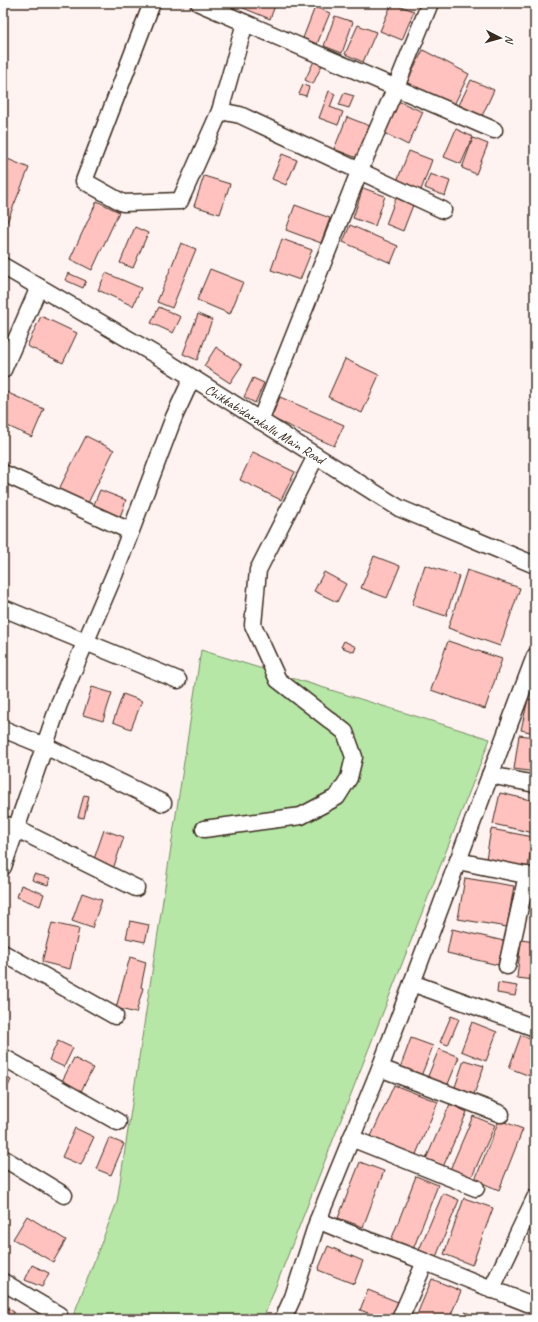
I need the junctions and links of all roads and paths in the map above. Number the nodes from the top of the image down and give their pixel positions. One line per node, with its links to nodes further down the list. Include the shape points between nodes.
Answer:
1 (152, 3): 6 (street, via 84,181 123,203 180,201)
2 (199, 3): 4 (street)
3 (430, 3): 5 (street)
4 (245, 22): 5 (street); 6 (street)
5 (396, 87): 7 (street); 8 (street)
6 (220, 111): 8 (street, via 240,115)
7 (494, 130)
8 (359, 172): 9 (street); 14 (street)
9 (443, 210)
10 (3, 266): 11 (street, Chikkabidarakallu Main Road)
11 (39, 287): 12 (street); 13 (street, Chikkabidarakallu Main Road)
12 (3, 370)
13 (192, 378): 14 (street, Chikkabidarakallu Main Road); 17 (street, via 168,430)
14 (260, 421): 15 (street, Chikkabidarakallu Main Road)
15 (316, 456): 18 (street, Chikkabidarakallu Main Road, via 399,508); 30 (street, via 258,570 253,625 278,680 345,732 354,757 349,778 337,797 301,816)
16 (3, 473): 17 (street)
17 (130, 531): 20 (street)
18 (535, 565)
19 (3, 608): 20 (street)
20 (86, 641): 22 (street); 25 (street, via 59,704)
21 (535, 656): 23 (street)
22 (178, 680)
23 (530, 684): 26 (street)
24 (3, 729): 25 (street)
25 (45, 746): 28 (street); 29 (street)
26 (490, 775): 27 (street); 31 (street)
27 (535, 784)
28 (163, 803)
29 (10, 827): 32 (street); 34 (street)
30 (204, 829)
31 (458, 861): 33 (street); 37 (street)
32 (3, 867)
33 (531, 876): 36 (street)
34 (136, 888)
35 (3, 953): 38 (street)
36 (507, 966)
37 (412, 983): 39 (street); 41 (street)
38 (115, 1016)
39 (535, 1028)
40 (3, 1057): 43 (street)
41 (380, 1068): 42 (street); 44 (street)
42 (501, 1114)
43 (118, 1122)
44 (351, 1138): 46 (street); 49 (street)
45 (3, 1158): 47 (street)
46 (476, 1188)
47 (64, 1195)
48 (535, 1198): 52 (street)
49 (318, 1220): 50 (street); 55 (street, via 293,1297)
50 (425, 1262): 52 (street); 56 (street)
51 (3, 1282): 54 (street)
52 (491, 1290): 53 (street)
53 (535, 1306)
54 (59, 1315)
55 (283, 1319)
56 (400, 1319)

